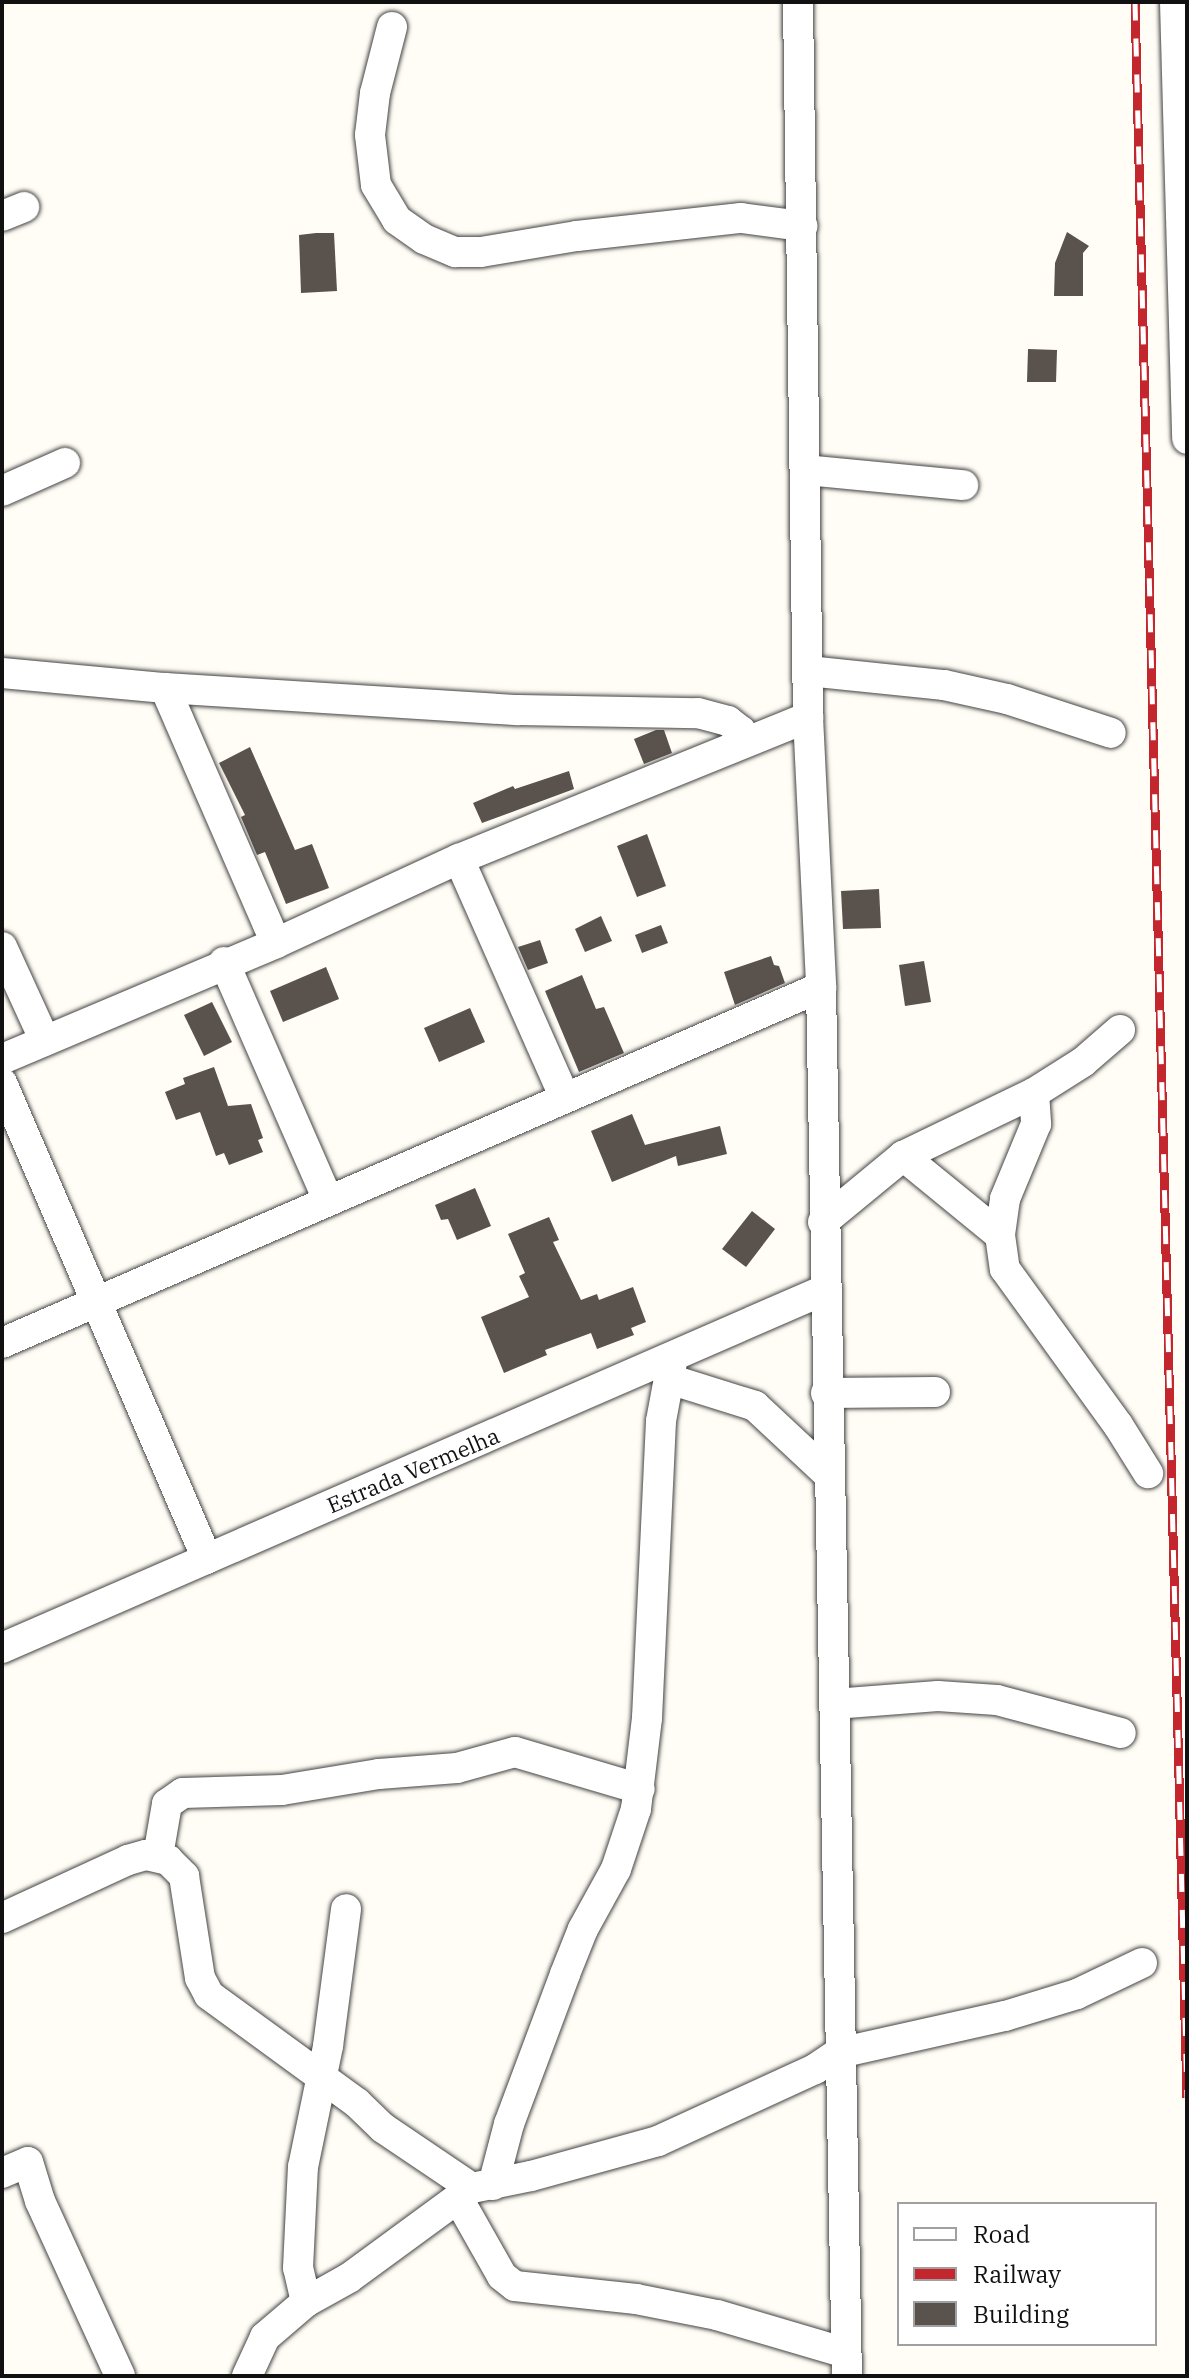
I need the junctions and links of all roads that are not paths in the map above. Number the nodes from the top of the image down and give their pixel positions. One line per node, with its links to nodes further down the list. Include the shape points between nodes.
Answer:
1 (798, 2): 4 (street)
2 (1175, 2): 5 (street)
3 (392, 27): 4 (street, via 370,135 376,185 397,220 424,239 455,252 481,252 741,218)
4 (802, 226): 7 (street)
5 (1187, 439)
6 (65, 463): 9 (street)
7 (806, 470): 8 (street); 10 (street)
8 (963, 485)
9 (2, 491)
10 (808, 671): 13 (street); 14 (street, via 944,685)
11 (2, 673): 12 (street)
12 (165, 688): 15 (street, via 518,710 698,713 728,721); 17 (street)
13 (808, 717): 15 (street); 20 (street)
14 (1111, 733)
15 (746, 742): 16 (street)
16 (459, 859): 17 (street); 26 (street)
17 (276, 943): 19 (street)
18 (2, 947): 22 (street)
19 (224, 962): 22 (street); 28 (street)
20 (821, 987): 26 (street); 29 (street)
21 (1120, 1030): 25 (street)
22 (45, 1041): 23 (street)
23 (2, 1059)
24 (2, 1083): 32 (street)
25 (1034, 1093): 27 (street); 30 (street, via 1036,1124 1005,1199)
26 (565, 1098): 28 (street)
27 (903, 1156): 29 (street); 30 (street)
28 (328, 1200): 32 (street)
29 (823, 1222): 31 (street)
30 (1000, 1235): 37 (street, via 1005,1269)
31 (824, 1290): 34 (street, Estrada Vermelha); 36 (street)
32 (95, 1305): 33 (street); 39 (street)
33 (2, 1343)
34 (671, 1368): 38 (street, via 755,1406); 39 (street, Estrada Vermelha); 43 (street, via 661,1421)
35 (935, 1392): 36 (street)
36 (826, 1393): 38 (street)
37 (1148, 1473)
38 (828, 1474): 41 (street)
39 (207, 1559): 40 (street, Estrada Vermelha)
40 (2, 1648)
41 (834, 1704): 42 (street, via 938,1696 997,1700); 48 (street)
42 (1121, 1733)
43 (640, 1789): 44 (street, via 515,1752 457,1768 282,1790 183,1793 167,1804); 51 (street, via 616,1869 583,1929 526,2078)
44 (158, 1856): 46 (street, via 128,1860); 49 (street, via 184,1876 200,1978 209,1995)
45 (346, 1909): 49 (street)
46 (2, 1918)
47 (1142, 1963): 48 (street, via 1077,1994 1005,2016)
48 (839, 2053): 51 (street, via 658,2141); 53 (street)
49 (321, 2076): 51 (street, via 383,2128); 52 (street, via 303,2167 297,2240)
50 (2, 2173): 54 (street, via 28,2162 40,2201)
51 (474, 2191): 52 (street); 53 (street, via 502,2276 515,2286 704,2312)
52 (306, 2302): 55 (street, via 265,2337)
53 (846, 2365)
54 (120, 2376)
55 (247, 2376)

